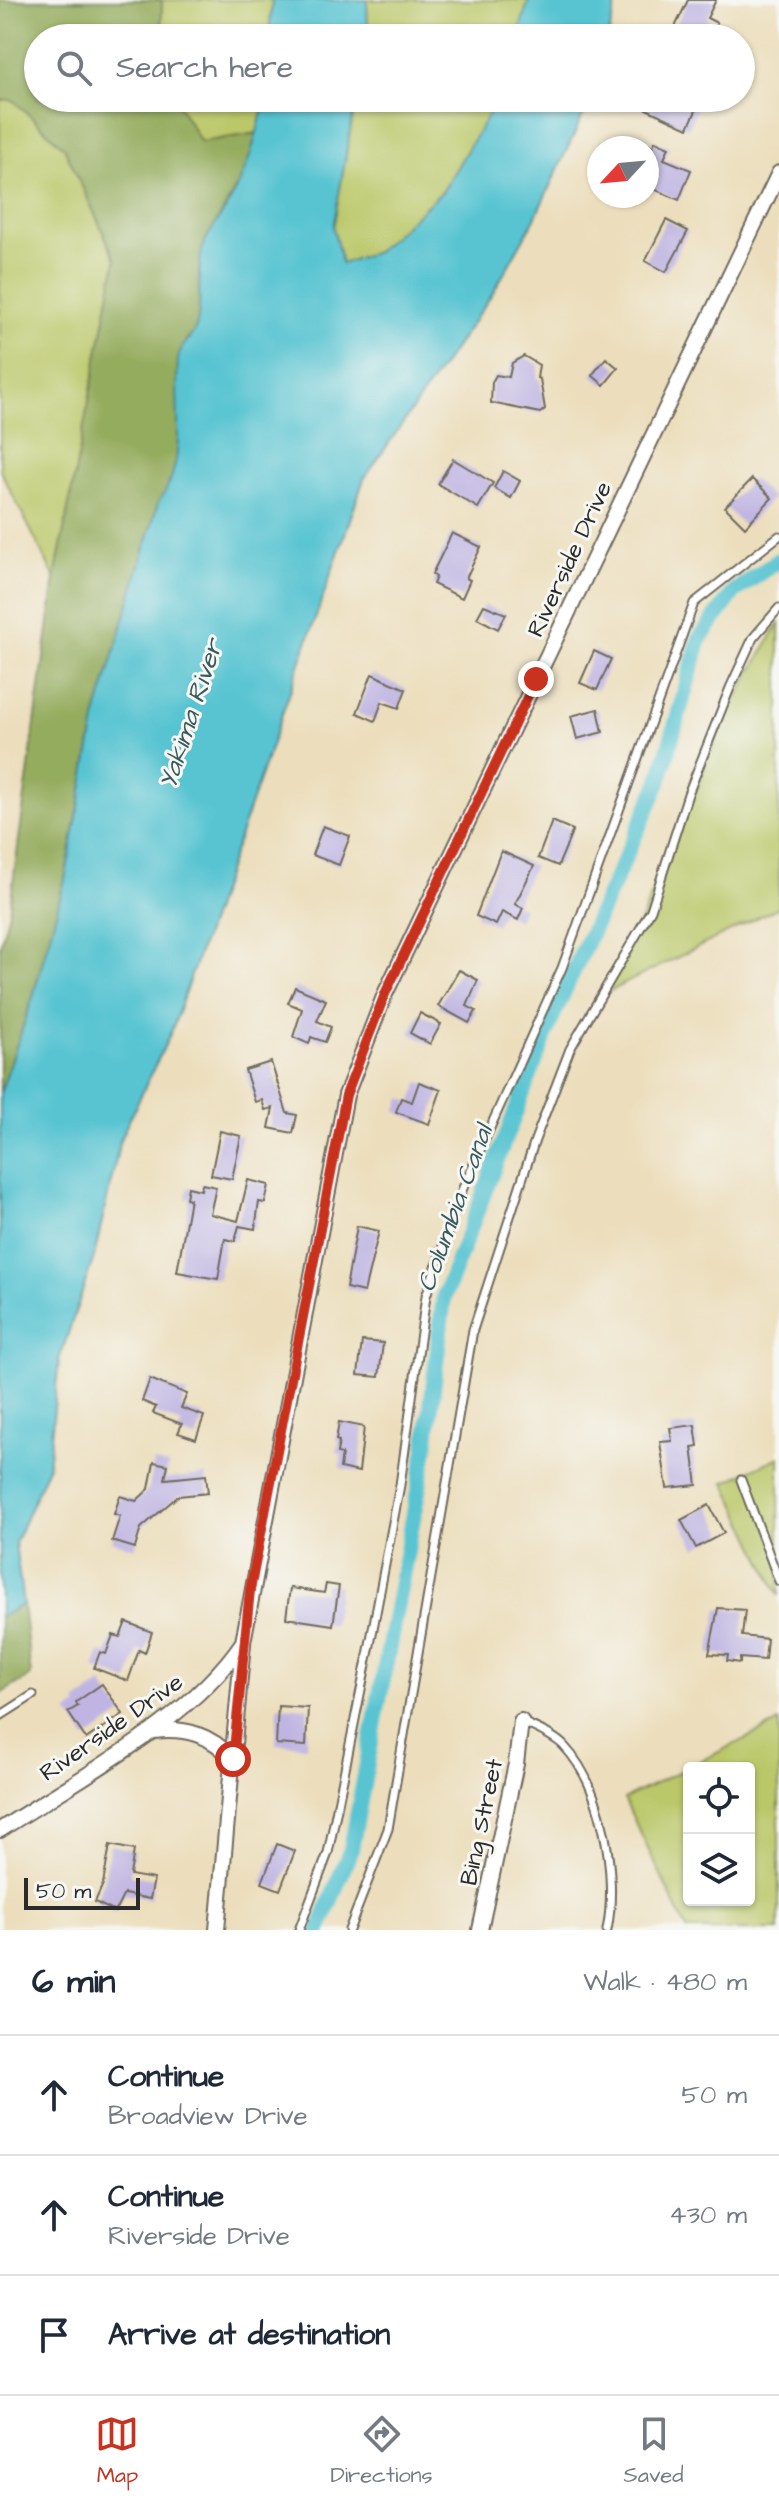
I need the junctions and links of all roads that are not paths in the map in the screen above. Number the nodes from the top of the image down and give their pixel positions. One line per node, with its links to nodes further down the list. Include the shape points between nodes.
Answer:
1 (779, 173): 6 (street, Riverside Drive, via 359,1056 337,1139)
2 (779, 536): 14 (lane, via 694,603 562,968 463,1188 426,1296 400,1485 369,1650 328,1853)
3 (779, 608): 15 (lane, via 753,638 730,688 688,794 651,910 570,1049 473,1330 388,1829)
4 (741, 1480): 5 (lane)
5 (779, 1581)
6 (243, 1642): 10 (street, Riverside Drive, via 208,1685); 11 (street)
7 (33, 1695): 8 (lane)
8 (0, 1716)
9 (521, 1721): 16 (street, Bing Street); 17 (lane, via 563,1744 591,1782 612,1907)
10 (149, 1731): 11 (street, via 200,1734); 12 (street, Riverside Drive)
11 (233, 1759): 13 (street)
12 (0, 1830)
13 (217, 1930)
14 (299, 1930)
15 (349, 1930)
16 (480, 1930)
17 (607, 1930)

